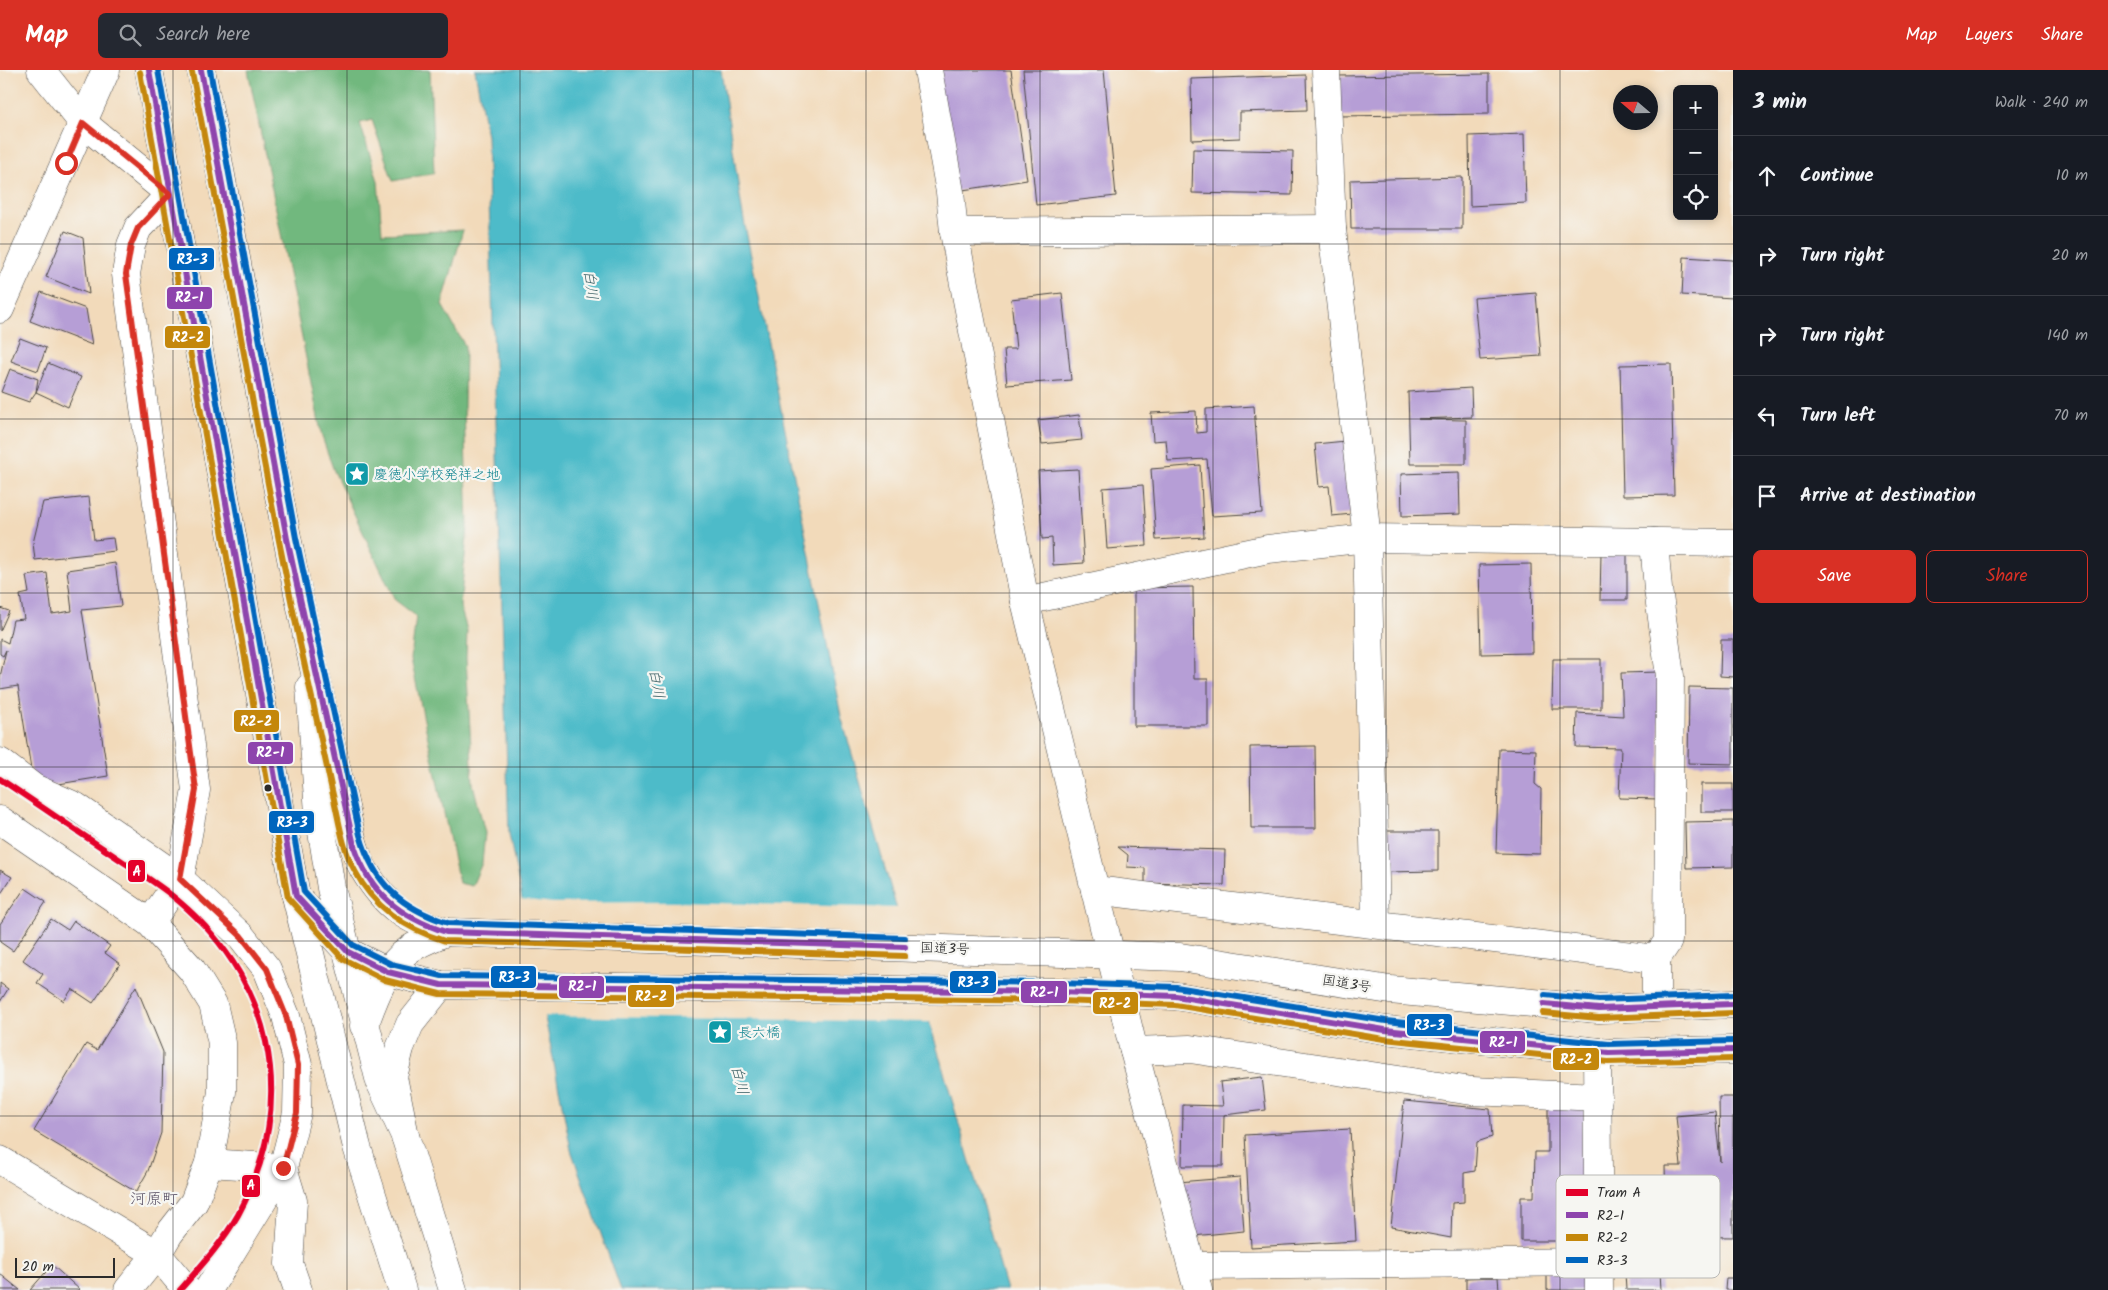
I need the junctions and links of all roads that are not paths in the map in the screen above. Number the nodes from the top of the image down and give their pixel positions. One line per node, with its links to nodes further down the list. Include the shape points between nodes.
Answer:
1 (42, 70): 7 (main road)
2 (106, 70): 7 (main road)
3 (149, 70): 8 (main road)
4 (202, 70): 16 (main road, 国道3号)
5 (928, 70): 10 (main road)
6 (1326, 70): 9 (main road)
7 (83, 123): 8 (main road); 11 (main road)
8 (170, 194): 19 (main road, via 138,228 126,274 196,790); 21 (main road)
9 (1332, 229): 10 (main road); 12 (main road)
10 (954, 232): 15 (main road)
11 (0, 309)
12 (1367, 538): 13 (main road); 15 (main road, via 1268,549); 23 (main road)
13 (1654, 542): 14 (main road); 27 (main road, via 1670,676 1668,941)
14 (1733, 543)
15 (1025, 601): 20 (main road)
16 (306, 633): 24 (main road, 国道3号, via 351,833 363,868 396,911); 25 (main road, via 319,812 331,888)
17 (0, 762): 19 (main road, via 34,788 75,806)
18 (0, 820): 22 (main road)
19 (180, 879): 22 (main road); 42 (main road, via 241,936 267,969 286,1016 298,1065 297,1113)
20 (1095, 890): 23 (main road); 26 (main road)
21 (296, 896): 25 (main road); 39 (main road)
22 (150, 923): 41 (main road, via 192,970 213,1004 222,1043 222,1092)
23 (1376, 924): 27 (main road)
24 (434, 933): 26 (main road, 国道3号); 28 (main road, via 409,950)
25 (348, 952): 28 (main road); 33 (main road)
26 (1110, 954): 30 (main road); 32 (main road, 国道3号, via 1180,957 1390,990 1599,1009)
27 (1656, 959): 32 (main road)
28 (388, 972): 29 (main road); 33 (main road)
29 (441, 985): 30 (main road); 38 (main road, via 410,1024 393,1077)
30 (1120, 994): 35 (main road); 36 (main road, via 1176,996 1385,1030)
31 (1733, 1004): 32 (main road, 国道3号)
32 (1656, 1006)
33 (366, 1022): 38 (main road, via 380,1082); 39 (main road, via 358,1042 355,1070)
34 (1733, 1050): 36 (main road)
35 (1134, 1051): 37 (main road, via 1190,1049 1472,1091); 46 (main road)
36 (1598, 1052): 37 (main road)
37 (1598, 1097): 43 (main road)
38 (405, 1136): 52 (main road)
39 (357, 1147): 51 (main road)
40 (0, 1160): 44 (main road)
41 (209, 1163): 42 (main road); 44 (main road, via 194,1202)
42 (283, 1168): 49 (main road); 50 (main road, via 292,1201 289,1264)
43 (1599, 1175)
44 (157, 1254): 47 (main road); 48 (main road)
45 (1556, 1264): 46 (main road)
46 (1195, 1278)
47 (128, 1290)
48 (187, 1290)
49 (208, 1290)
50 (298, 1290)
51 (402, 1290)
52 (453, 1290)

